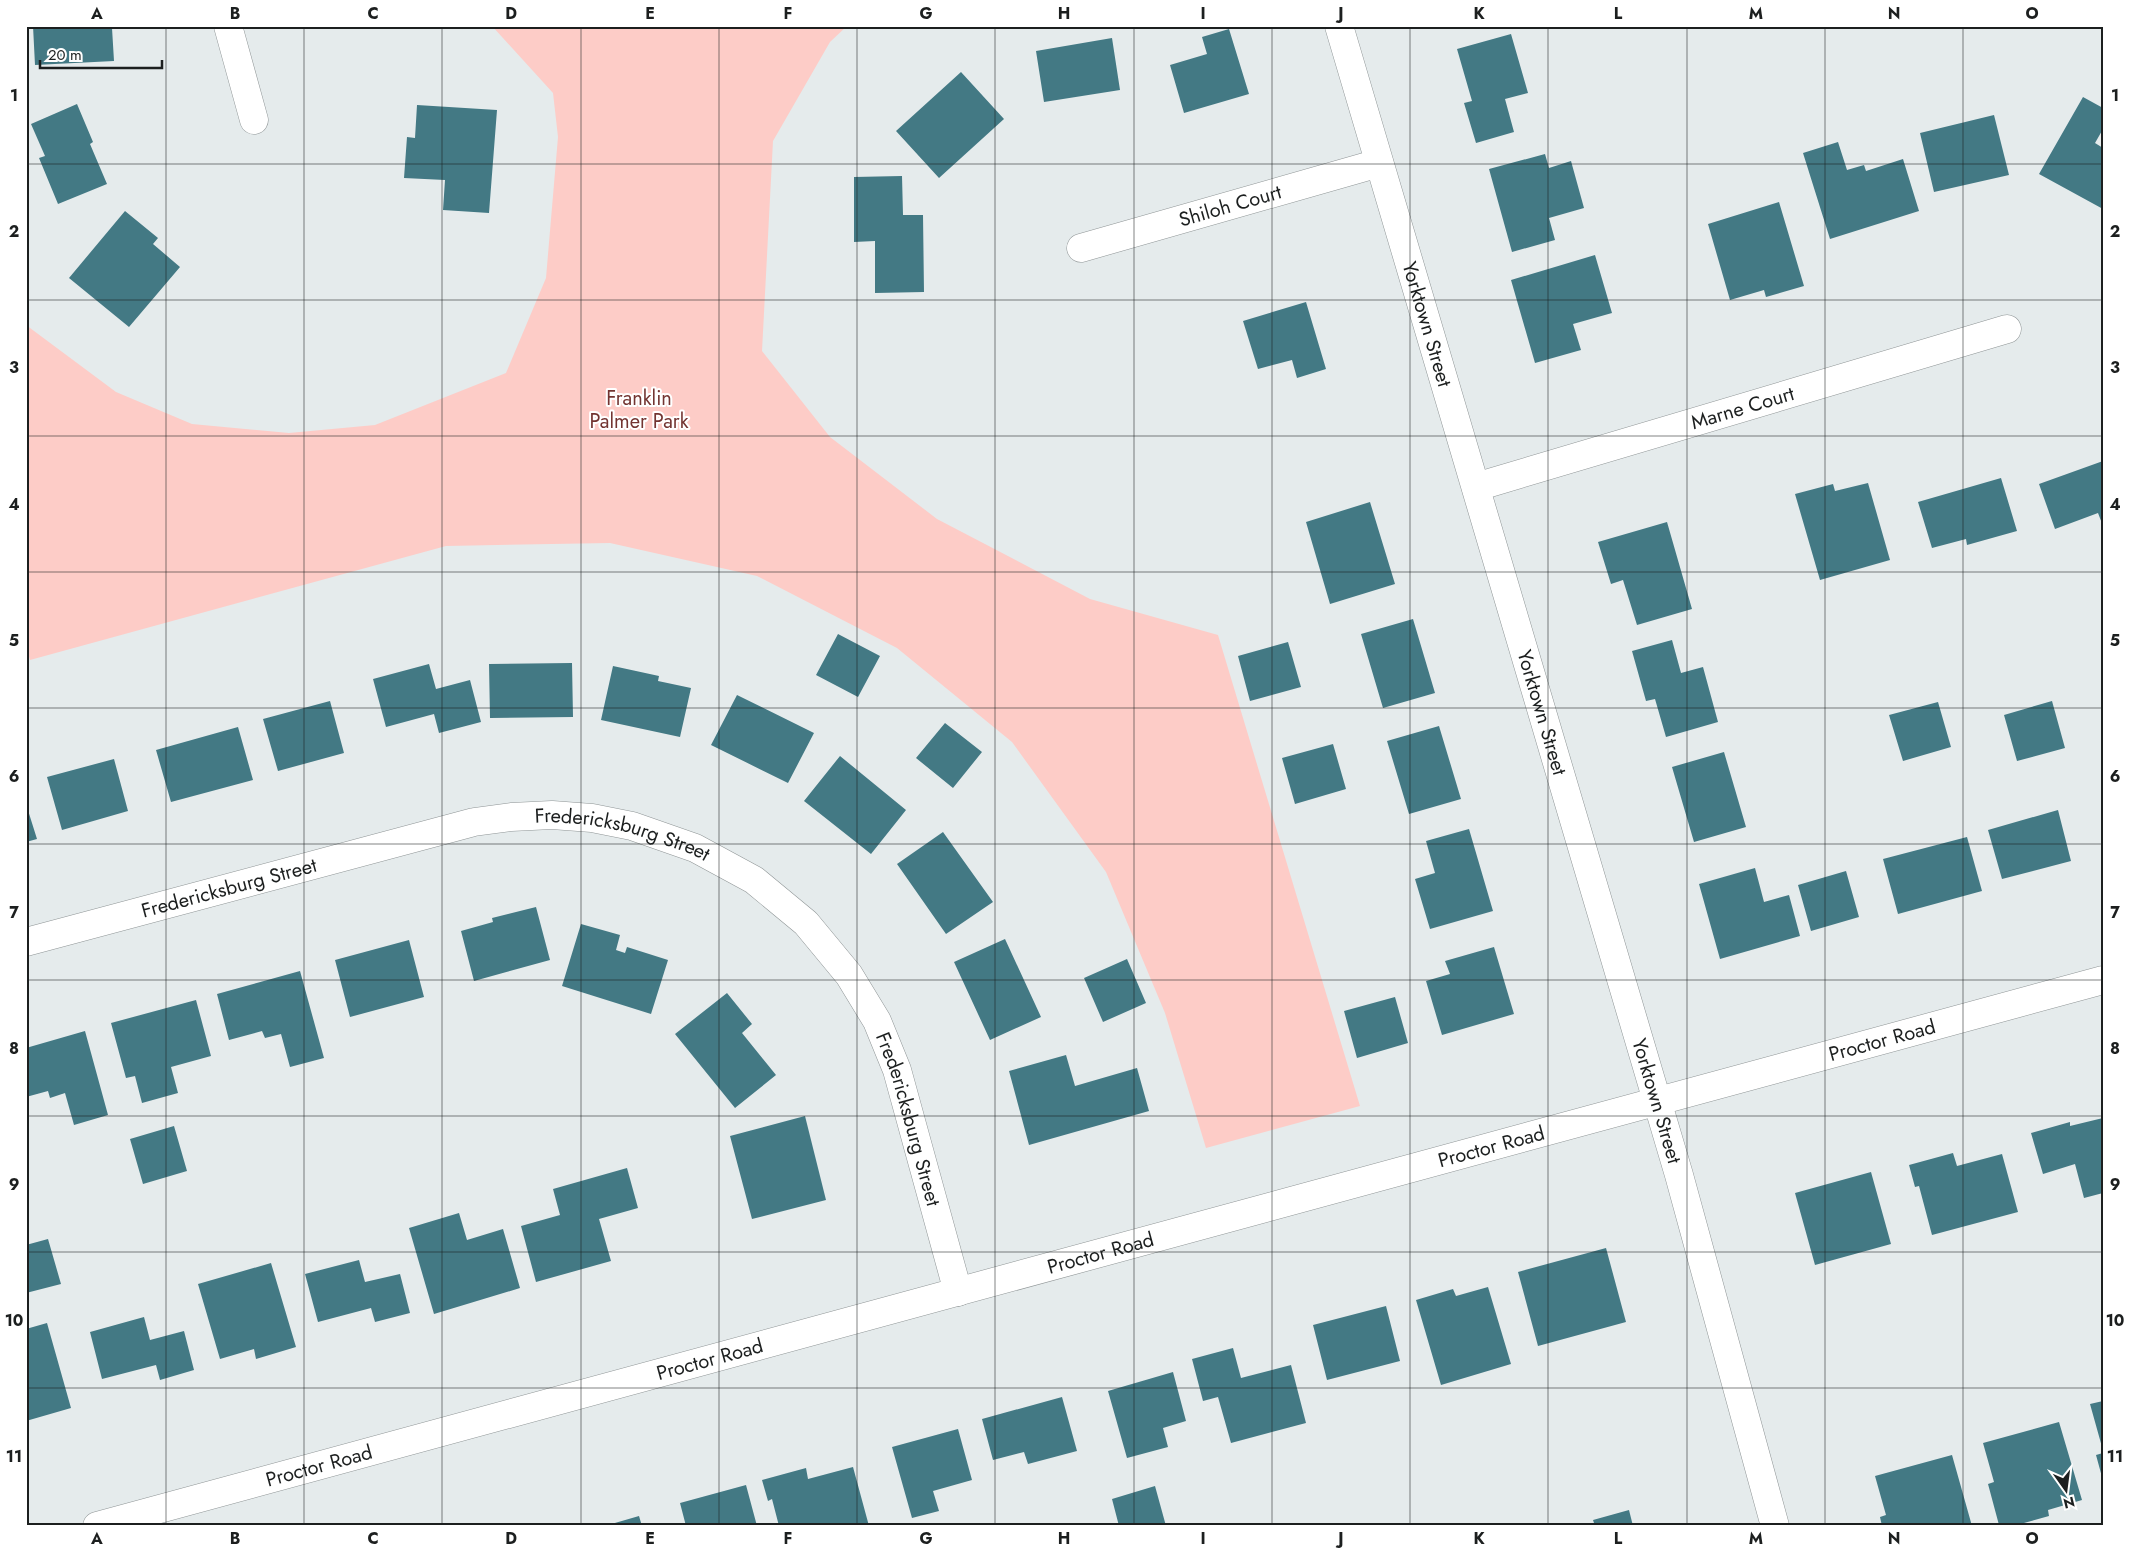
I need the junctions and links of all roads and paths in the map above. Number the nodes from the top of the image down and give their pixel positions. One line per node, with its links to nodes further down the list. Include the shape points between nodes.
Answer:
1 (228, 26): 3 (street)
2 (1339, 26): 4 (street, Yorktown Street)
3 (254, 120)
4 (1379, 162): 5 (street, Shiloh Court); 7 (street, Yorktown Street)
5 (1081, 248)
6 (2007, 329): 7 (street, Marne Court)
7 (1476, 487): 10 (street, Yorktown Street)
8 (26, 942): 11 (street, Fredericksburg Street, via 474,822 552,815 592,818 632,826 696,848 754,880 806,923 850,975 877,1021 897,1070)
9 (2103, 980): 10 (street, Proctor Road)
10 (1658, 1101): 11 (street, Proctor Road); 13 (street, Yorktown Street)
11 (958, 1292): 12 (street, Proctor Road)
12 (97, 1526)
13 (1774, 1526)

